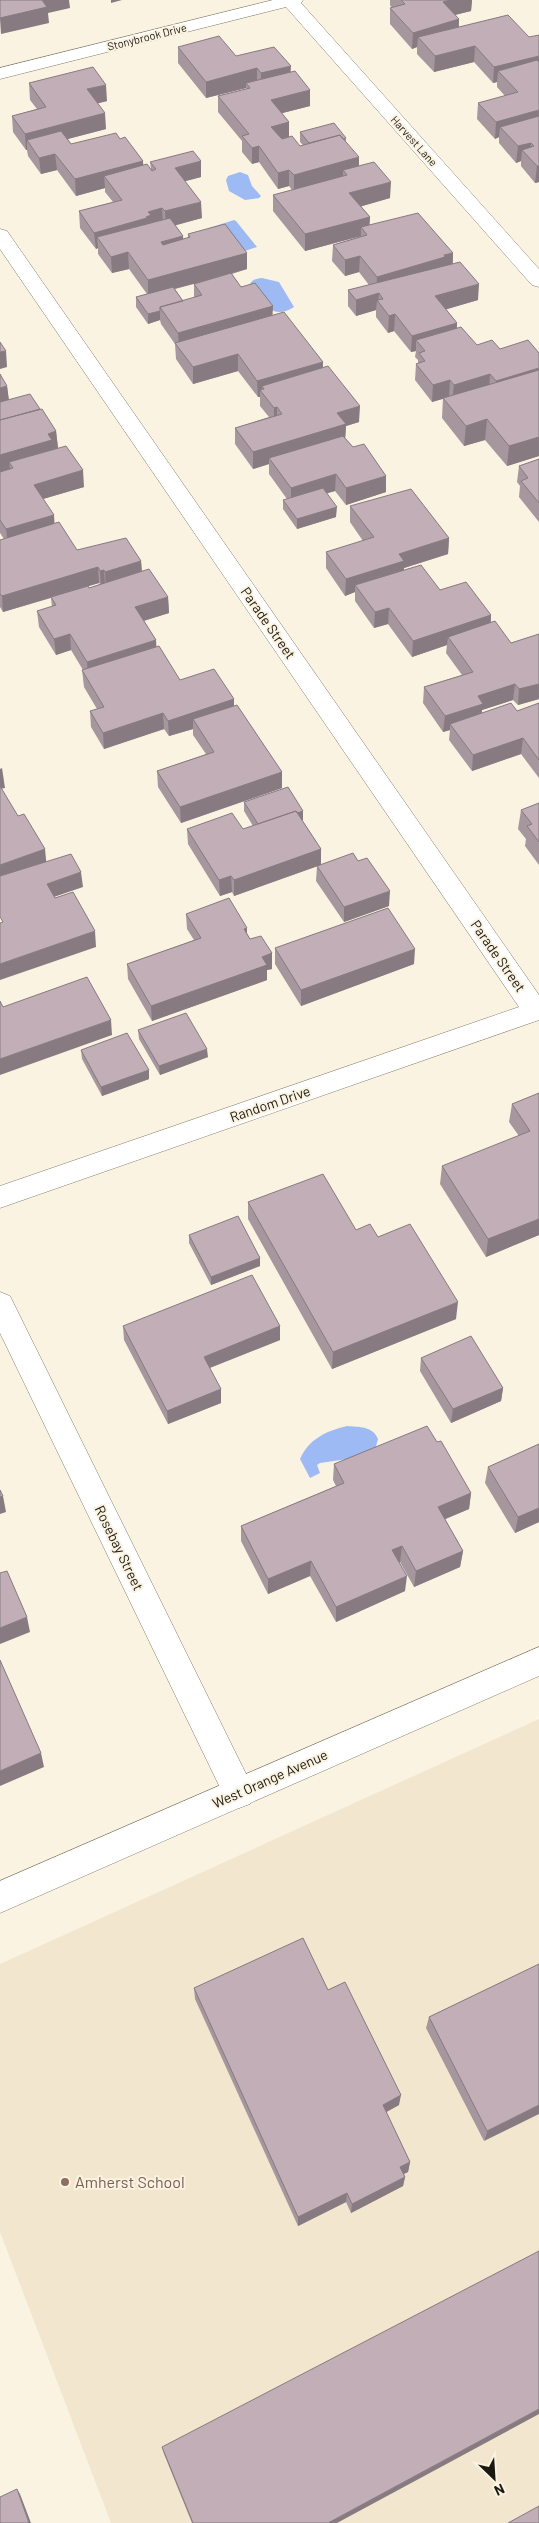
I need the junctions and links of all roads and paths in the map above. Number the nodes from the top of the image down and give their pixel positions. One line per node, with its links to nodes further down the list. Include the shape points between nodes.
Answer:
1 (292, 0): 2 (street, Stonybrook Drive); 4 (street, Harvest Lane)
2 (0, 74)
3 (0, 235): 5 (street, Parade Street)
4 (539, 281)
5 (538, 1011): 6 (street, Random Drive)
6 (0, 1197)
7 (0, 1304): 9 (street, Rosebay Street)
8 (539, 1661): 9 (street, West Orange Avenue)
9 (239, 1793): 10 (street, West Orange Avenue)
10 (0, 1897)

